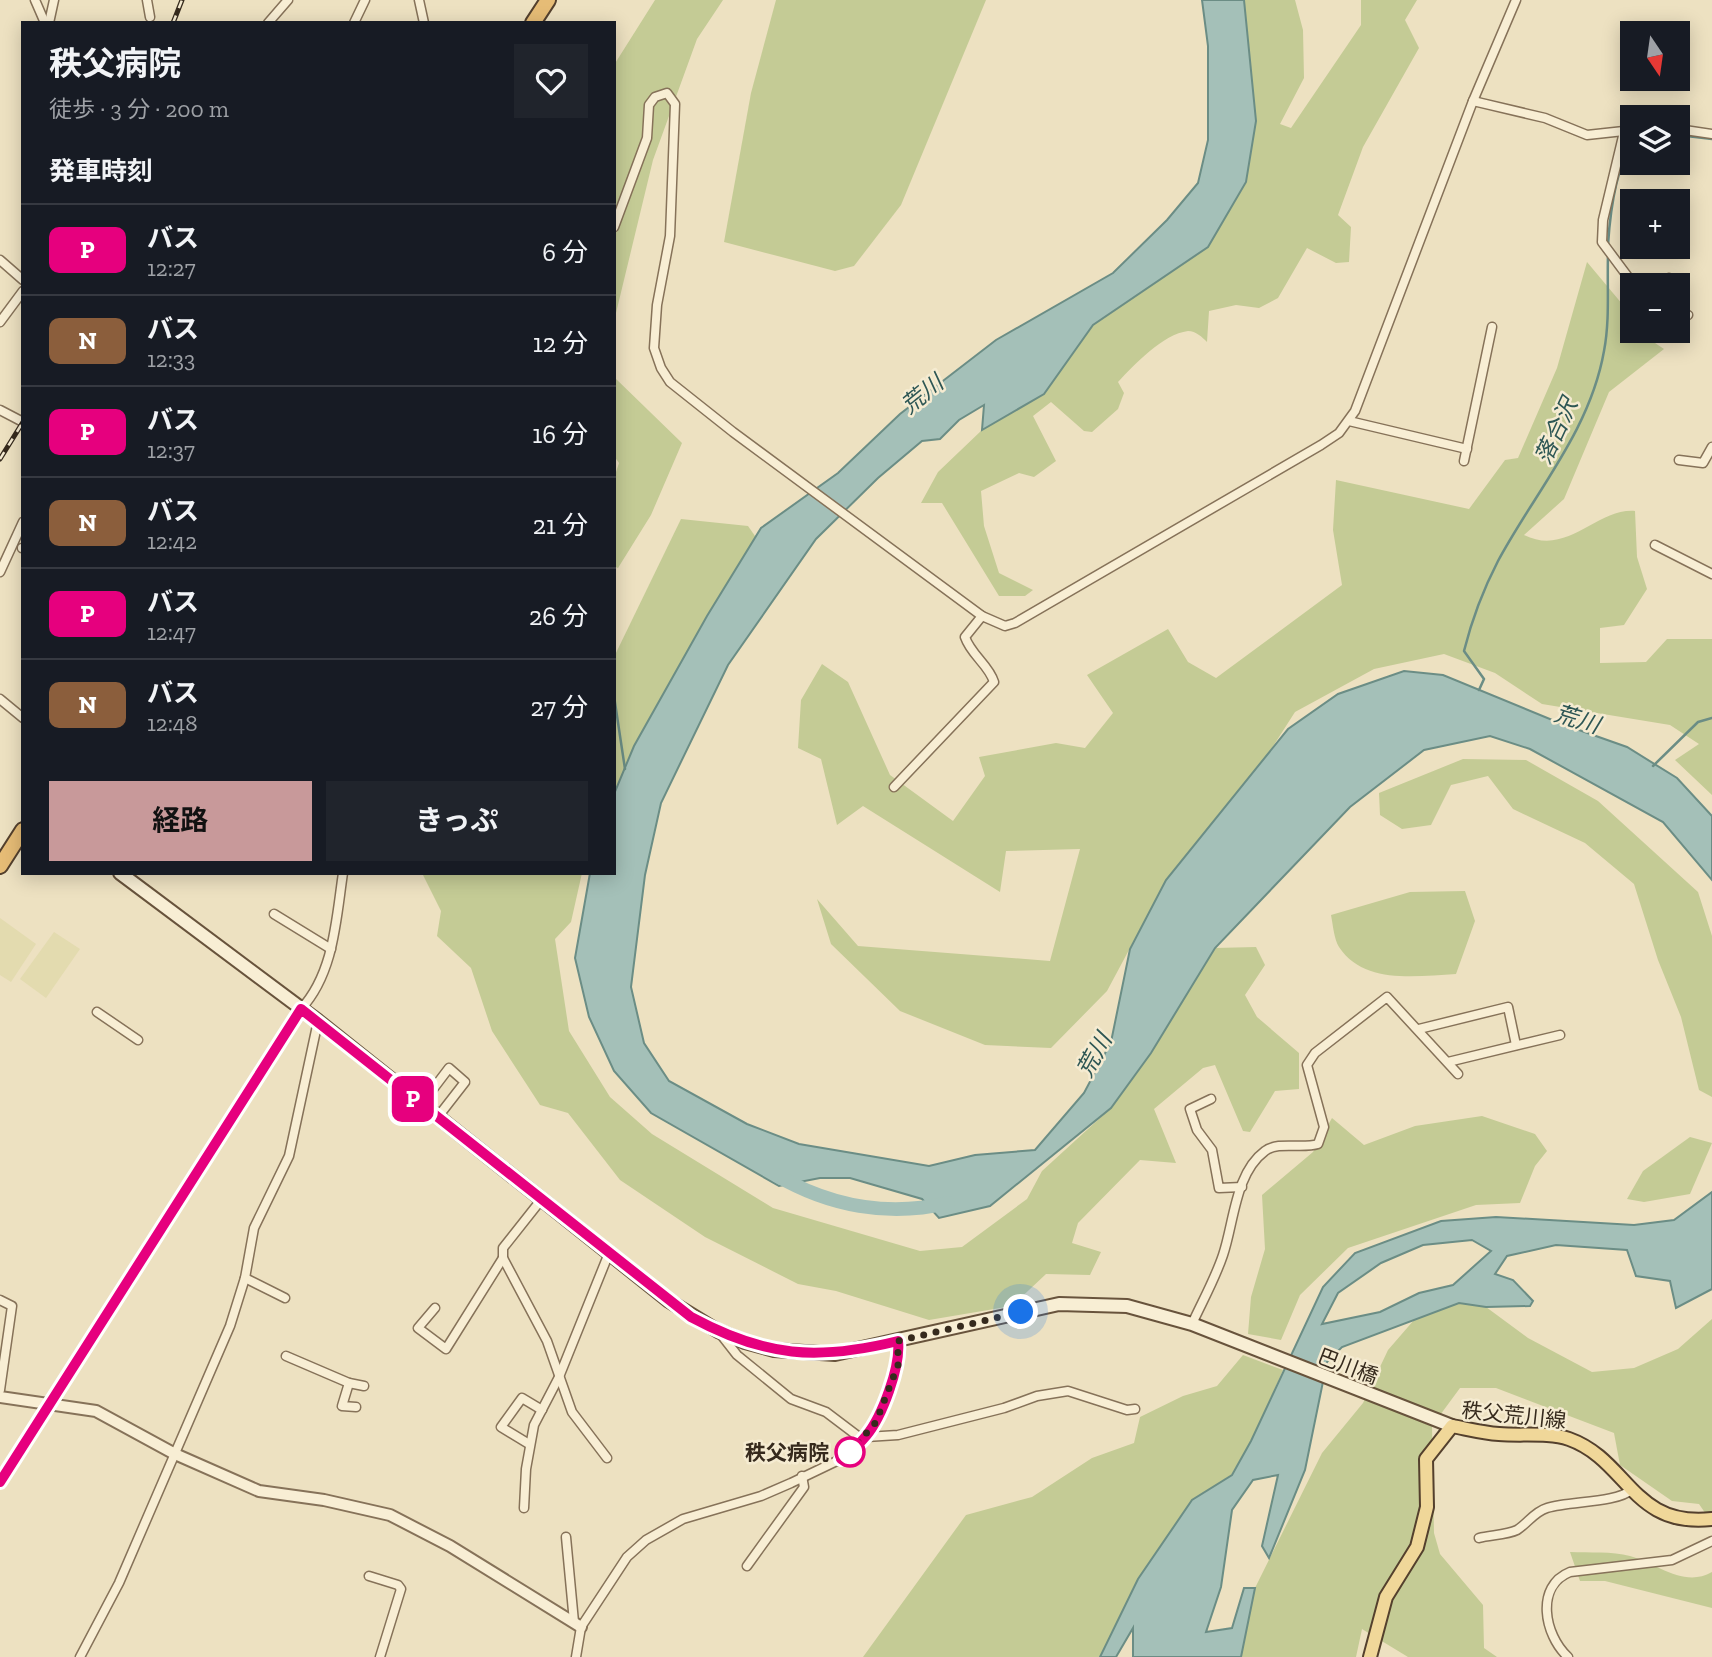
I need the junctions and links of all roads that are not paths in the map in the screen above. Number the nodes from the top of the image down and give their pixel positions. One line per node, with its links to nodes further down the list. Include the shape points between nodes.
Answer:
1 (35, 0): 10 (street)
2 (54, 0): 11 (street)
3 (147, 0): 9 (street)
4 (288, 0): 12 (street)
5 (365, 0): 13 (street)
6 (419, 0): 14 (street)
7 (548, 0): 15 (highway)
8 (1516, 0): 16 (street)
9 (150, 17)
10 (46, 21)
11 (48, 21)
12 (270, 21)
13 (355, 21)
14 (424, 21)
15 (534, 21)
16 (1473, 101): 18 (street, via 1545,118 1587,135); 30 (street)
17 (1690, 131): 19 (street)
18 (1620, 132)
19 (1712, 134)
20 (1620, 161): 23 (street, via 1602,220 1602,242)
21 (616, 222): 39 (street, via 647,138 649,105 667,93 675,104 670,236 654,348 661,368 670,382 733,432)
22 (0, 260): 24 (street)
23 (1625, 273)
24 (21, 278)
25 (21, 294): 26 (street)
26 (0, 322)
27 (1492, 327): 32 (street)
28 (0, 410): 29 (street)
29 (21, 421)
30 (1349, 421): 32 (street); 39 (street, via 1321,445 1023,620 1005,625)
31 (1712, 447): 33 (street, via 1703,463)
32 (1467, 449): 34 (street)
33 (1679, 460)
34 (1464, 461)
35 (21, 526): 37 (street)
36 (1655, 545): 38 (street)
37 (0, 572)
38 (1712, 574)
39 (982, 616): 42 (street, via 965,638 994,682)
40 (0, 699): 41 (street)
41 (21, 716)
42 (894, 787)
43 (21, 833): 44 (highway)
44 (0, 866)
45 (123, 875): 49 (main road, 巴川橋)
46 (343, 875): 48 (street)
47 (274, 914): 48 (street)
48 (331, 949): 49 (street, via 318,990)
49 (301, 1009): 51 (main road, 巴川橋); 79 (street)
50 (97, 1012): 54 (street)
51 (318, 1021): 59 (main road, 巴川橋); 65 (street, via 289,1156 254,1228)
52 (1419, 1029): 55 (street, via 1508,1007); 56 (street); 61 (street, via 1387,997 1315,1054 1307,1065 1323,1136 1309,1147 1273,1147 1264,1152)
53 (1560, 1035): 55 (street)
54 (138, 1040)
55 (1516, 1045): 56 (street)
56 (1448, 1062): 57 (street)
57 (1458, 1074)
58 (1211, 1099): 61 (street, via 1190,1109 1212,1150 1219,1188)
59 (421, 1105): 60 (main road, 巴川橋); 60 (street, via 449,1068 465,1082)
60 (437, 1118): 62 (main road, 巴川橋)
61 (1242, 1187): 69 (street, via 1223,1257)
62 (541, 1200): 63 (main road, 巴川橋); 64 (street, via 503,1248)
63 (609, 1253): 70 (main road, 巴川橋, via 669,1301); 74 (street)
64 (503, 1258): 68 (street, via 446,1349 418,1328); 74 (street, via 547,1341)
65 (245, 1278): 66 (street); 86 (street, via 230,1326)
66 (285, 1298)
67 (0, 1300): 73 (street, via 12,1306)
68 (435, 1308)
69 (1192, 1325): 71 (main road, 巴川橋, via 1127,1306 1071,1304); 83 (main road, 巴川橋)
70 (718, 1331): 71 (main road, 巴川橋, via 774,1350 807,1353 835,1354); 84 (street, via 737,1355 791,1399 826,1412)
71 (898, 1341): 84 (street, via 898,1365 876,1422)
72 (286, 1356): 75 (street)
73 (1, 1375): 77 (street)
74 (559, 1377): 82 (street); 87 (street, via 572,1412)
75 (348, 1383): 76 (street); 80 (street, via 342,1406)
76 (364, 1386)
77 (0, 1390)
78 (0, 1397): 79 (street)
79 (51, 1403): 86 (street, via 96,1411); 89 (street)
80 (356, 1407)
81 (1135, 1409): 84 (street, via 1068,1391 898,1435)
82 (542, 1410): 85 (street); 85 (street, via 522,1398 501,1427)
83 (1447, 1424): 90 (main road, 秩父荒川線, via 1500,1434 1566,1438 1592,1452); 102 (main road, 秩父荒川線, via 1426,1459 1427,1507 1417,1548 1386,1597)
84 (864, 1438): 88 (street, via 841,1459)
85 (529, 1444): 91 (street)
86 (175, 1454): 98 (street, via 259,1491 390,1515 450,1546); 99 (street, via 119,1583)
87 (607, 1458)
88 (802, 1476): 96 (street, via 804,1487); 98 (street, via 761,1496 683,1519 657,1532 627,1556)
89 (0, 1481)
90 (1631, 1490): 92 (main road, 秩父荒川線, via 1662,1513 1683,1520); 94 (street, via 1623,1497 1546,1508 1517,1530)
91 (524, 1508)
92 (1712, 1519)
93 (566, 1536): 98 (street)
94 (1479, 1538)
95 (1712, 1541): 103 (street, via 1672,1560 1561,1576 1547,1597 1547,1614 1552,1634)
96 (747, 1566)
97 (369, 1576): 100 (street, via 401,1589)
98 (577, 1625): 101 (street)
99 (80, 1657)
100 (380, 1657)
101 (576, 1657)
102 (1370, 1657)
103 (1568, 1657)

